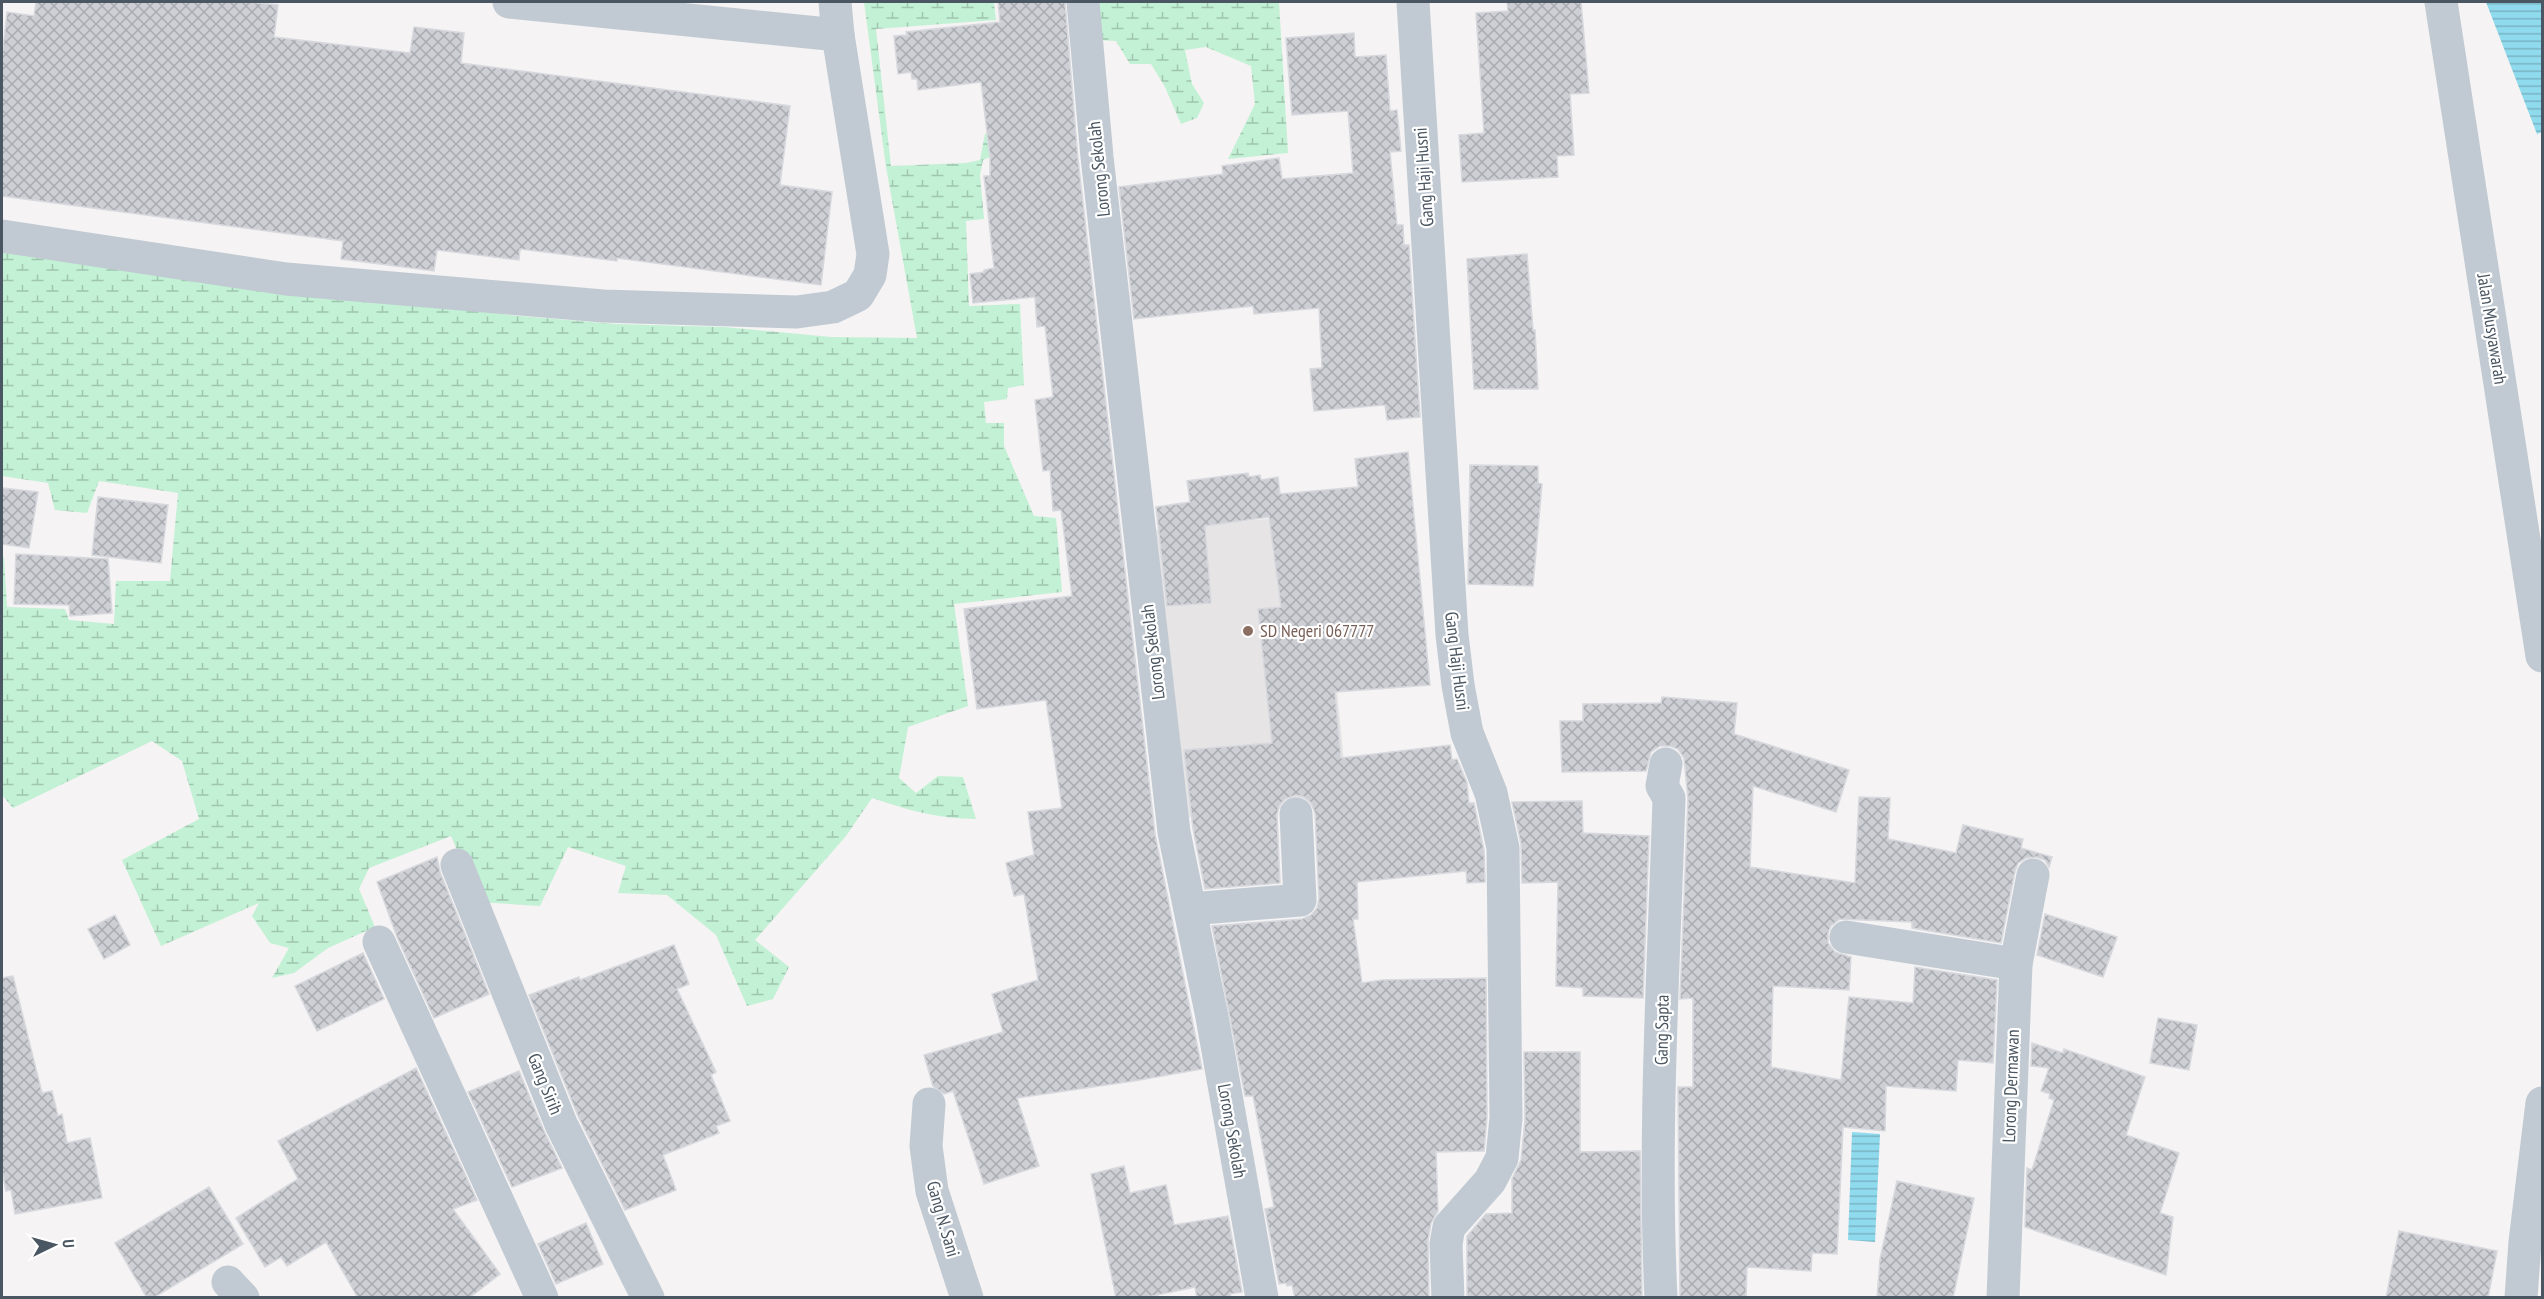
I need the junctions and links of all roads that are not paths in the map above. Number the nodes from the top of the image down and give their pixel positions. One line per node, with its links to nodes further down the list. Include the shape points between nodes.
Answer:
1 (509, 2): 6 (street)
2 (835, 2): 6 (street)
3 (1083, 2): 13 (street, Lorong Sekolah, via 1174,832)
4 (1413, 2): 23 (street, Gang Haji Husni, via 1453,645 1467,733 1491,793 1503,848 1506,1118 1502,1158 1490,1181 1449,1227)
5 (2441, 2): 8 (street, Jalan Musyawarah)
6 (838, 35): 7 (street, via 873,254 870,275 858,295 833,307 797,312 603,306 309,281)
7 (2, 236)
8 (2542, 656)
9 (1666, 764): 24 (street, Gang Sapta, via 1662,786 1669,798 1658,1238)
10 (1296, 814): 13 (street, via 1300,900)
11 (457, 865): 20 (street, Gang Sirih, via 561,1124)
12 (2033, 875): 16 (street, Lorong Dermawan)
13 (1190, 909): 22 (street, Lorong Sekolah)
14 (1846, 937): 16 (street)
15 (379, 942): 19 (street)
16 (2016, 964): 25 (street, Lorong Dermawan)
17 (2542, 1102): 26 (street)
18 (929, 1104): 21 (street, Gang N. Sani, via 926,1146 932,1191)
19 (542, 1298)
20 (648, 1298)
21 (967, 1298)
22 (1262, 1298)
23 (1448, 1298)
24 (1661, 1298)
25 (2003, 1298)
26 (2521, 1298)

